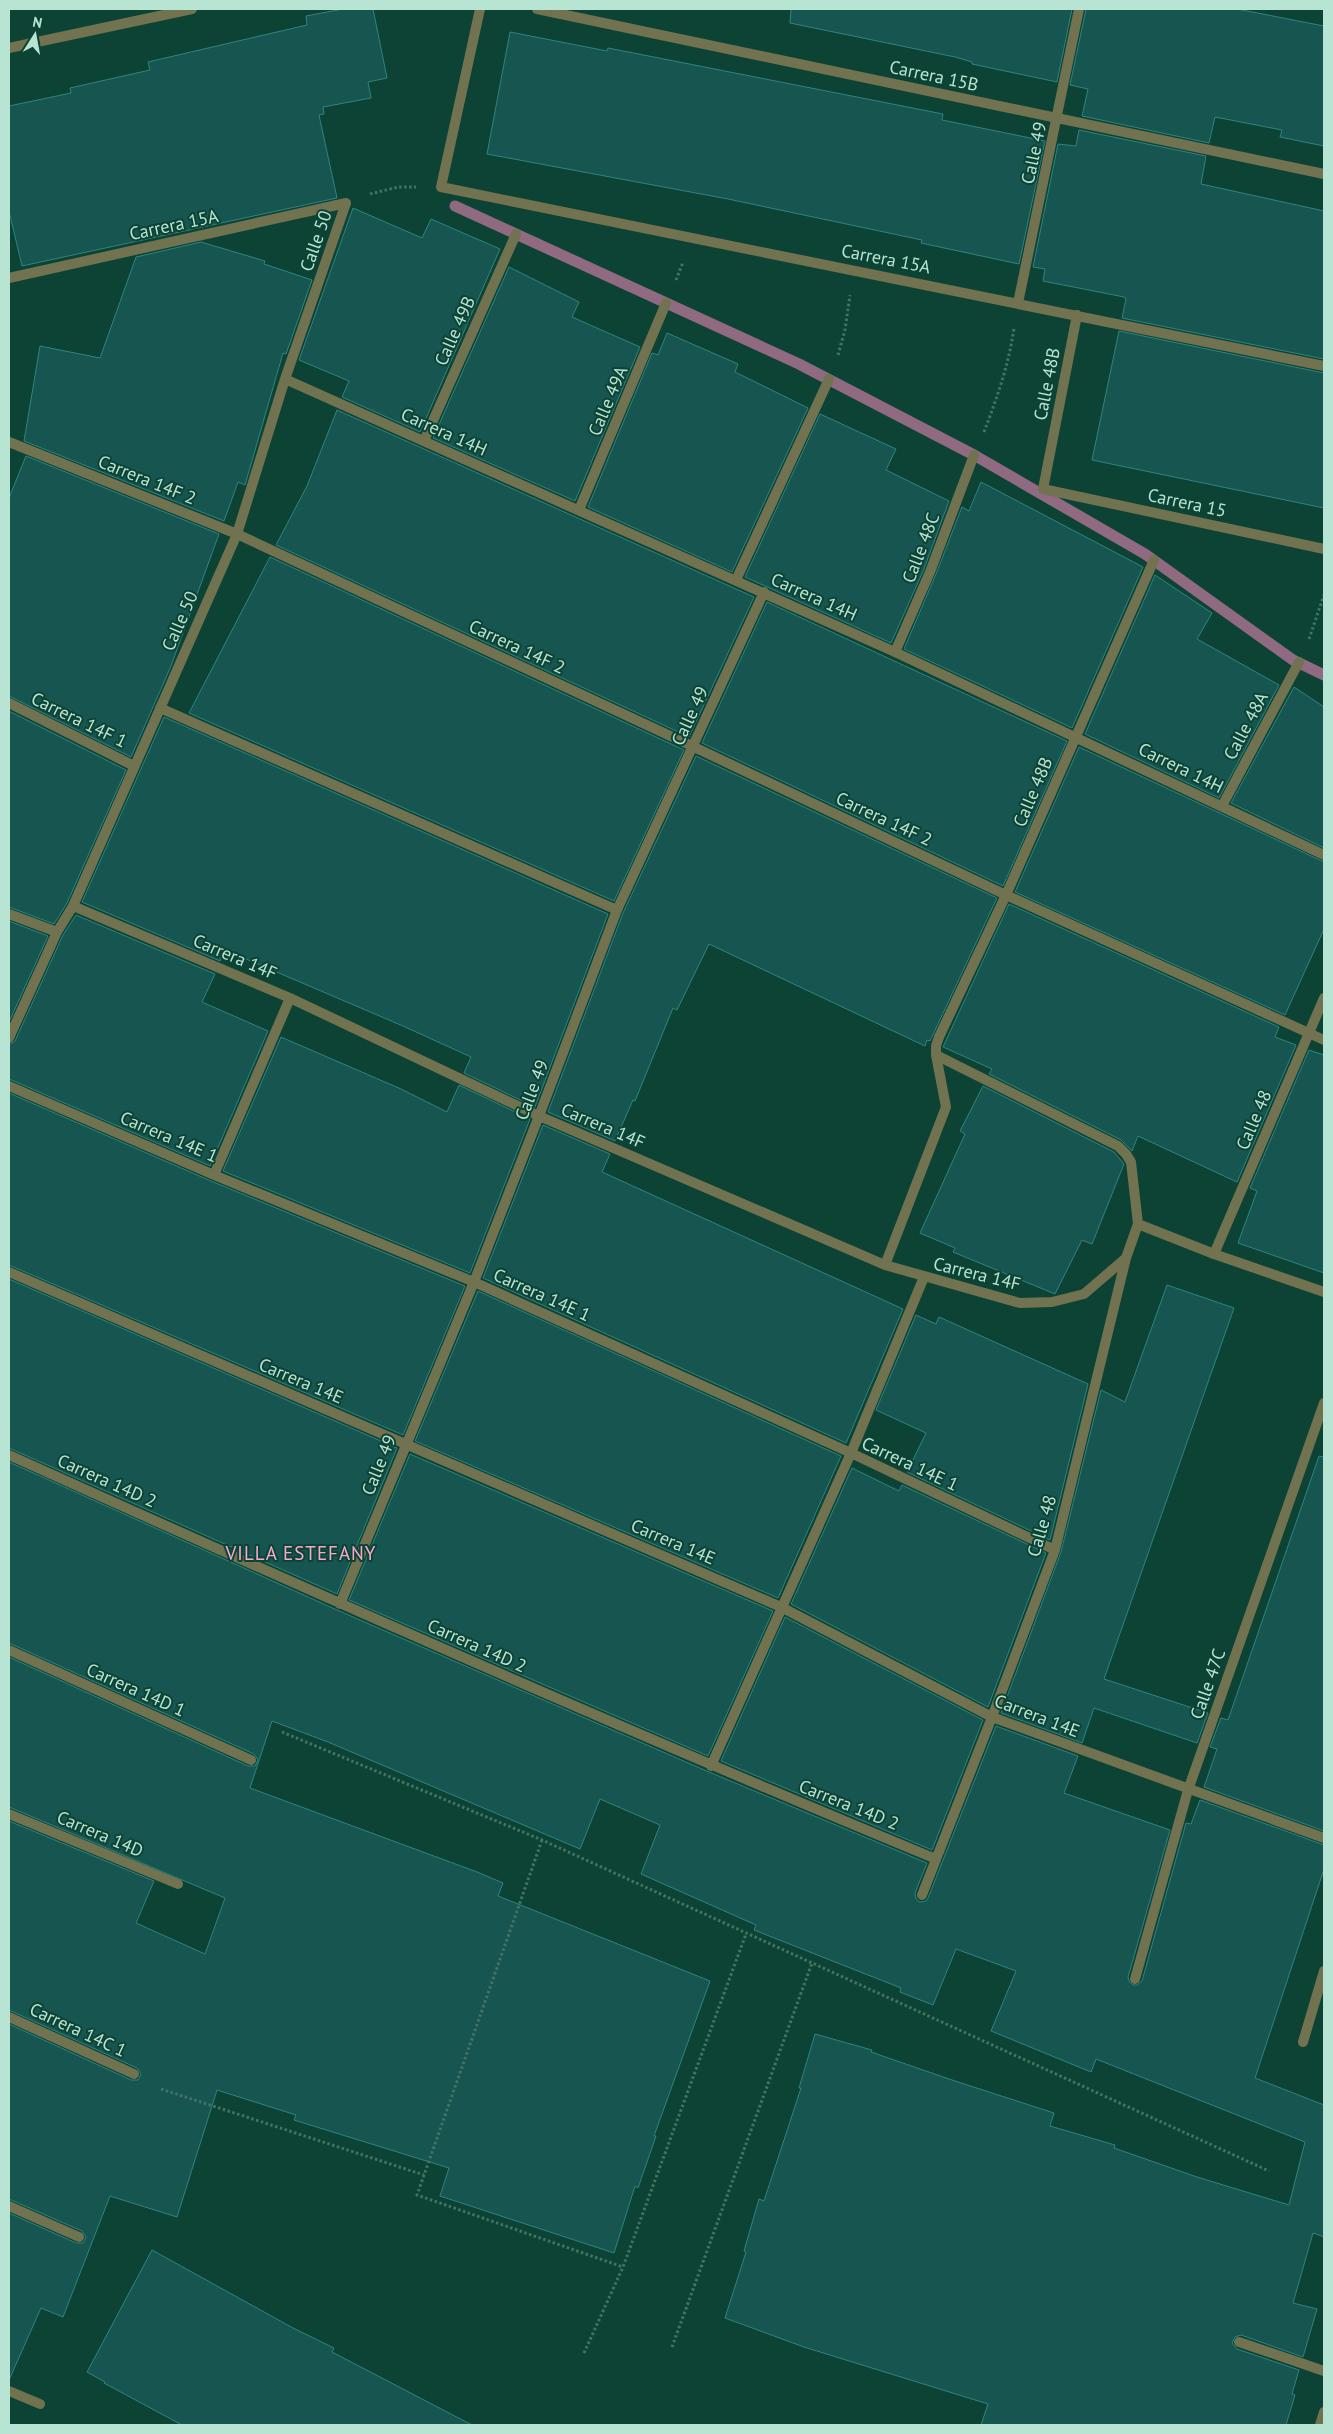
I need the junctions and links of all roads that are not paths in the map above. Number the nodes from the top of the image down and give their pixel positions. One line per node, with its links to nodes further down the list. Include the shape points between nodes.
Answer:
1 (192, 9): 5 (street)
2 (480, 9): 12 (street, Carrera 15A, via 441,187)
3 (537, 9): 6 (street, Carrera 15B)
4 (1079, 9): 6 (street, Calle 49)
5 (9, 48)
6 (1058, 119): 7 (street, Carrera 15B); 12 (street, Calle 49)
7 (1324, 174)
8 (346, 203): 10 (street, Carrera 15A); 15 (street, Calle 50)
9 (516, 234): 17 (street, Calle 49B)
10 (9, 278)
11 (666, 303): 21 (street, Calle 49A)
12 (1018, 303): 13 (street, Carrera 15A)
13 (1077, 315): 14 (street, Carrera 15A); 20 (street, Calle 48B)
14 (1324, 366)
15 (285, 379): 17 (street, Carrera 14H); 22 (street, Calle 50)
16 (829, 379): 25 (street)
17 (424, 441): 21 (street, Carrera 14H)
18 (9, 442): 22 (street, Carrera 14F 2)
19 (974, 455): 27 (street, Calle 48C)
20 (1043, 489): 23 (street, Carrera 15)
21 (578, 510): 25 (street, Carrera 14H)
22 (236, 534): 30 (street, Calle 50); 32 (street, Carrera 14F 2)
23 (1324, 549)
24 (1154, 560): 31 (street, Calle 48B)
25 (736, 580): 26 (street, Carrera 14H)
26 (764, 592): 27 (street, Carrera 14H); 32 (street, Calle 49)
27 (896, 652): 31 (street, Carrera 14H)
28 (1299, 662): 34 (street, Calle 48A)
29 (9, 704): 33 (street, Carrera 14F 1)
30 (160, 708): 33 (street, Calle 50); 38 (street)
31 (1075, 735): 34 (street, Carrera 14H); 36 (street, Calle 48B)
32 (694, 746): 36 (street, Carrera 14F 2); 38 (street, Calle 49)
33 (134, 766): 37 (street, Calle 50)
34 (1222, 806): 35 (street, Carrera 14H)
35 (1324, 854)
36 (1006, 895): 43 (street, Carrera 14F 2); 46 (street, Calle 48B, via 939,1037)
37 (73, 906): 40 (street, Calle 50); 41 (street, Carrera 14F)
38 (617, 910): 48 (street, Calle 49)
39 (9, 914): 40 (street)
40 (58, 932): 44 (street, Calle 50)
41 (290, 998): 48 (street, Carrera 14F); 49 (street)
42 (1324, 998): 43 (street, Calle 48)
43 (1309, 1034): 45 (street, Carrera 14F 2); 51 (street, Calle 48)
44 (9, 1038)
45 (1324, 1040)
46 (936, 1055): 50 (street, Calle 48, via 1118,1146 1130,1162); 53 (street, via 946,1107)
47 (9, 1086): 49 (street, Carrera 14E 1)
48 (539, 1116): 53 (street, Carrera 14F); 56 (street, Calle 49)
49 (214, 1174): 56 (street, Carrera 14E 1)
50 (1138, 1224): 51 (street); 52 (street, Calle 48)
51 (1214, 1254): 57 (street)
52 (1126, 1258): 55 (street, Carrera 14F, via 1084,1294 1052,1302 1020,1303); 62 (street, Calle 48)
53 (884, 1265): 55 (street, Carrera 14F)
54 (9, 1272): 59 (street, Carrera 14E)
55 (924, 1277): 60 (street)
56 (474, 1282): 59 (street, Calle 49); 60 (street, Carrera 14E 1)
57 (1324, 1292)
58 (1324, 1403): 69 (street, Calle 47C)
59 (406, 1444): 63 (street, Calle 49); 64 (street, Carrera 14E)
60 (850, 1453): 62 (street, Carrera 14E 1); 64 (street)
61 (9, 1455): 63 (street, Carrera 14D 2)
62 (1055, 1550): 66 (street, Calle 48)
63 (340, 1604): 68 (street, Carrera 14D 2)
64 (781, 1607): 66 (street, Carrera 14E); 68 (street)
65 (9, 1650): 67 (street, Carrera 14D 1)
66 (992, 1718): 69 (street, Carrera 14E); 72 (street, Calle 48)
67 (251, 1760)
68 (711, 1766): 72 (street, Carrera 14D 2)
69 (1188, 1790): 71 (street, Carrera 14E); 76 (street, Calle 47C)
70 (9, 1814): 73 (street, Carrera 14D)
71 (1324, 1838)
72 (936, 1859): 74 (street, Calle 48)
73 (178, 1884)
74 (922, 1895)
75 (1324, 1971): 78 (street)
76 (1135, 1979)
77 (9, 2017): 79 (street, Carrera 14C 1)
78 (1303, 2042)
79 (134, 2074)
80 (9, 2206): 81 (street)
81 (79, 2237)
82 (1239, 2342): 83 (street)
83 (1324, 2371)
84 (9, 2390): 85 (street)
85 (40, 2404)
86 (1324, 2412): 87 (street)
87 (1320, 2425)

